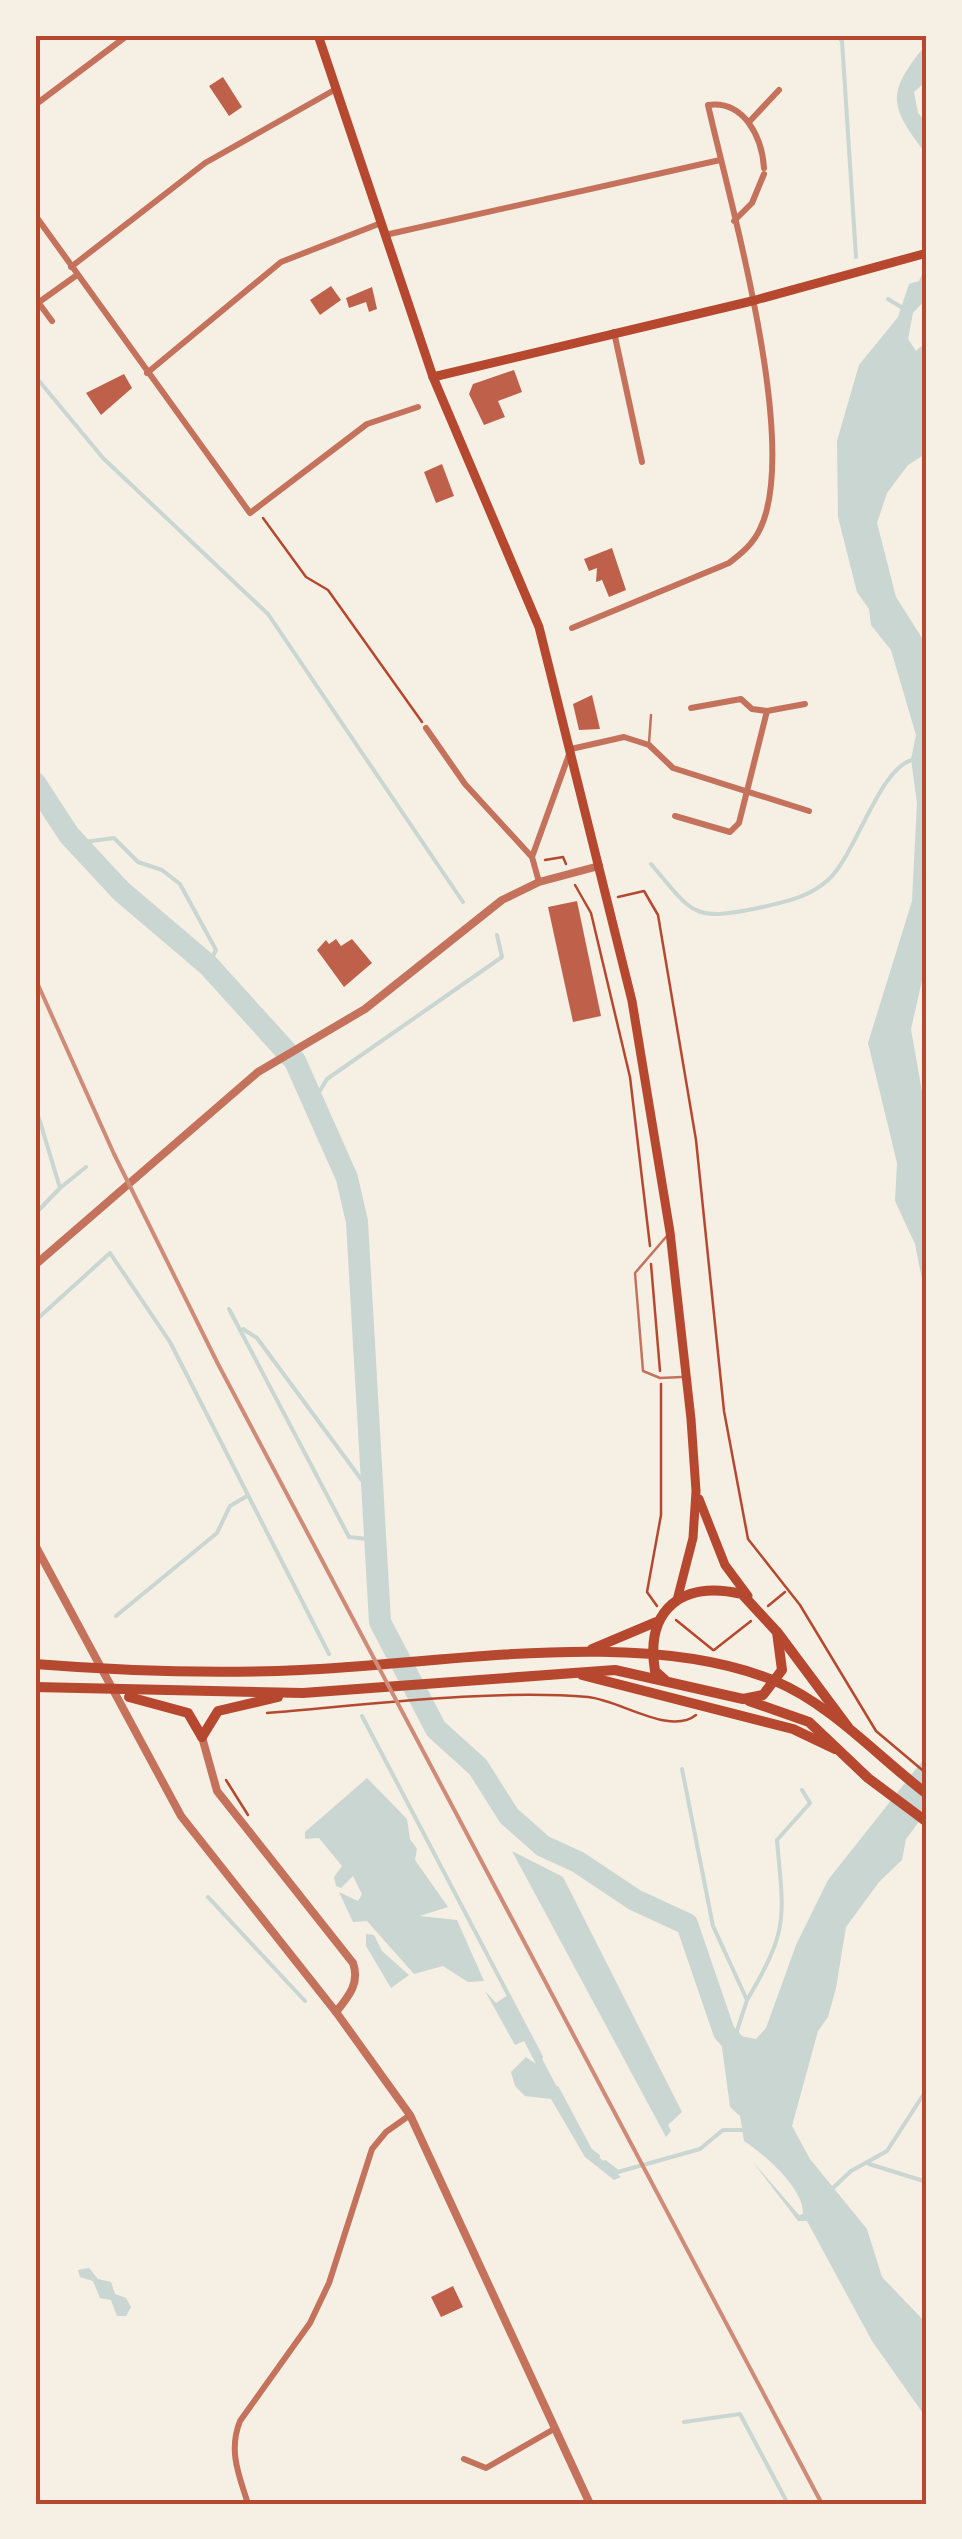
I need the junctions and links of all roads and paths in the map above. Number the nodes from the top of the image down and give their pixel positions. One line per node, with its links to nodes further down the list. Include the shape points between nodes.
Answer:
1 (128, 35): 5 (street)
2 (318, 35): 3 (main road)
3 (336, 89): 10 (main road); 13 (street, via 205,163)
4 (779, 90): 6 (street)
5 (35, 104)
6 (749, 122): 7 (street, via 727,106 708,105); 9 (street, via 764,171 752,202)
7 (720, 160): 9 (street); 11 (street)
8 (35, 214): 13 (street)
9 (734, 221): 15 (street)
10 (381, 224): 11 (main road); 19 (street, via 281,262)
11 (385, 235): 20 (main road)
12 (922, 254): 15 (main road)
13 (71, 266): 14 (street)
14 (77, 276): 16 (street); 19 (street)
15 (752, 301): 18 (main road); 24 (street, via 769,394 762,527 729,563)
16 (36, 302): 17 (street)
17 (52, 321)
18 (613, 331): 20 (main road); 22 (street)
19 (148, 373): 23 (street)
20 (433, 377): 31 (main road, via 539,627)
21 (418, 407): 23 (street, via 366,424)
22 (642, 462)
23 (250, 512): 29 (path, via 268,520 306,577 328,590)
24 (572, 628)
25 (806, 704): 27 (street)
26 (691, 708): 27 (street, via 741,699)
27 (767, 711): 32 (street)
28 (651, 715): 30 (lane)
29 (426, 728): 36 (street, via 465,784)
30 (649, 744): 31 (street, via 624,737); 32 (street, via 673,768)
31 (570, 749): 36 (street); 37 (main road)
32 (746, 790): 33 (street); 34 (street, via 739,824 730,832)
33 (808, 811)
34 (675, 816)
35 (563, 857): 36 (path)
36 (532, 858): 38 (street)
37 (599, 866): 38 (street); 41 (main road, via 647,1077)
38 (539, 882): 43 (street, via 502,900 365,1009 267,1066)
39 (579, 894): 42 (path, via 588,904 608,973 636,1109)
40 (618, 897): 48 (path, via 644,891 658,915 696,1140 724,1411 744,1527)
41 (670, 1232): 42 (lane); 44 (main road)
42 (650, 1256): 45 (path); 45 (lane, via 635,1273 644,1372)
43 (35, 1265)
44 (686, 1376): 45 (lane); 46 (main road)
45 (660, 1378): 52 (path, via 662,1515 648,1592)
46 (696, 1491): 49 (main road, via 726,1565); 50 (main road, via 691,1558)
47 (35, 1544): 77 (street, via 181,1816)
48 (786, 1591): 51 (path); 72 (path, via 876,1731)
49 (751, 1599): 50 (highway, via 715,1592); 56 (highway)
50 (676, 1600): 53 (highway)
51 (774, 1602)
52 (654, 1604)
53 (656, 1622): 57 (highway); 58 (highway)
54 (680, 1623): 55 (path, via 713,1650)
55 (748, 1624)
56 (774, 1629): 62 (highway, via 783,1659); 69 (highway)
57 (582, 1653): 58 (highway); 59 (highway, via 297,1670)
58 (652, 1653): 61 (highway, via 655,1672); 62 (highway)
59 (35, 1664)
60 (576, 1674): 61 (highway, via 615,1670); 64 (highway); 71 (highway, via 792,1729)
61 (666, 1680): 66 (highway)
62 (776, 1682): 66 (highway, via 763,1695); 69 (highway)
63 (35, 1687): 65 (highway)
64 (304, 1693): 65 (highway); 70 (highway, via 218,1711)
65 (156, 1698): 70 (highway, via 188,1713)
66 (743, 1699): 71 (highway, via 809,1722)
67 (264, 1713): 68 (path, via 592,1697 673,1723 686,1724)
68 (697, 1714)
69 (853, 1735): 74 (highway)
70 (202, 1737): 77 (street, via 217,1791 353,1963 352,1992)
71 (835, 1749): 76 (highway)
72 (927, 1774)
73 (224, 1777): 75 (path)
74 (927, 1794)
75 (248, 1812)
76 (927, 1822)
77 (336, 2012): 78 (street)
78 (410, 2116): 79 (street); 81 (street, via 372,2149 329,2284 233,2438)
79 (554, 2429): 80 (street, via 486,2468); 82 (street)
80 (464, 2460)
81 (248, 2504)
82 (590, 2504)

